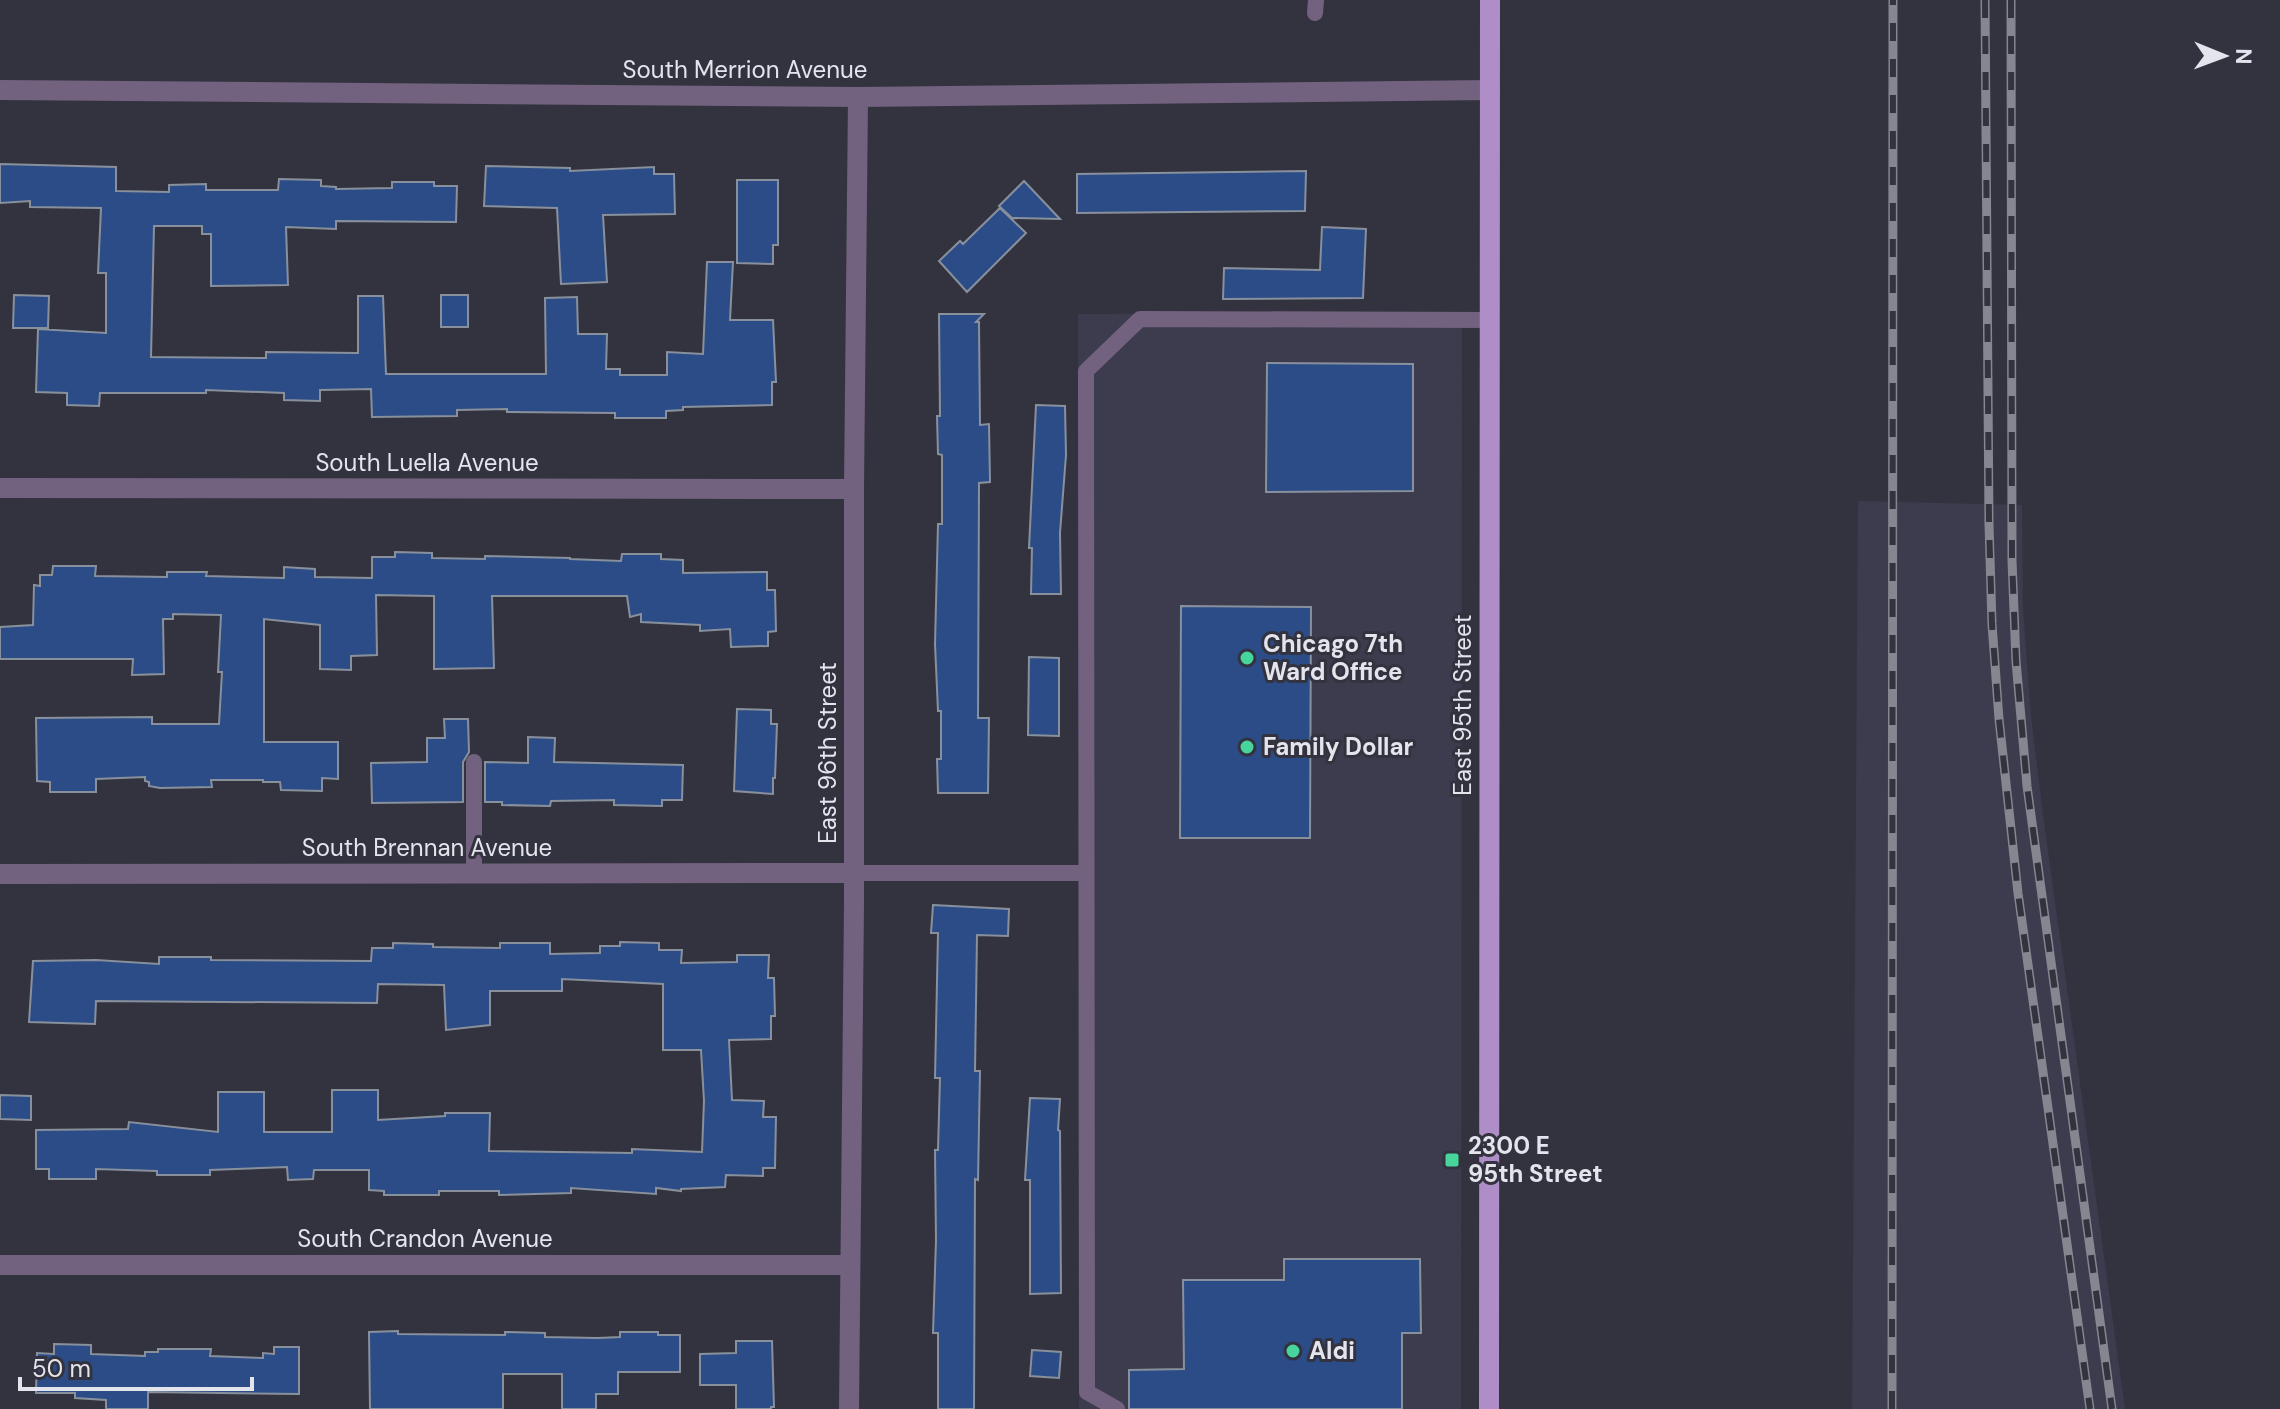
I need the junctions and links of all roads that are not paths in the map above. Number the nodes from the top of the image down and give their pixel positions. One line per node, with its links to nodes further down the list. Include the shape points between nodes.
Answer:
1 (1490, 0): 3 (main road, East 95th Street)
2 (0, 90): 4 (street, South Merrion Avenue)
3 (1490, 90): 4 (street, South Merrion Avenue); 5 (main road, East 95th Street)
4 (858, 97): 7 (street, East 96th Street)
5 (1490, 320): 10 (lane, via 1140,319 1086,371); 17 (main road, East 95th Street)
6 (0, 488): 7 (street, South Luella Avenue)
7 (854, 489): 9 (street, East 96th Street)
8 (474, 762): 12 (lane)
9 (854, 873): 10 (lane); 12 (street, South Brennan Avenue); 14 (street, East 96th Street)
10 (1086, 873): 16 (lane, via 1087,1392)
11 (0, 874): 12 (street, South Brennan Avenue)
12 (474, 874)
13 (0, 1265): 14 (street, South Crandon Avenue)
14 (850, 1265): 15 (street, East 96th Street)
15 (849, 1409)
16 (1117, 1409)
17 (1489, 1409)

